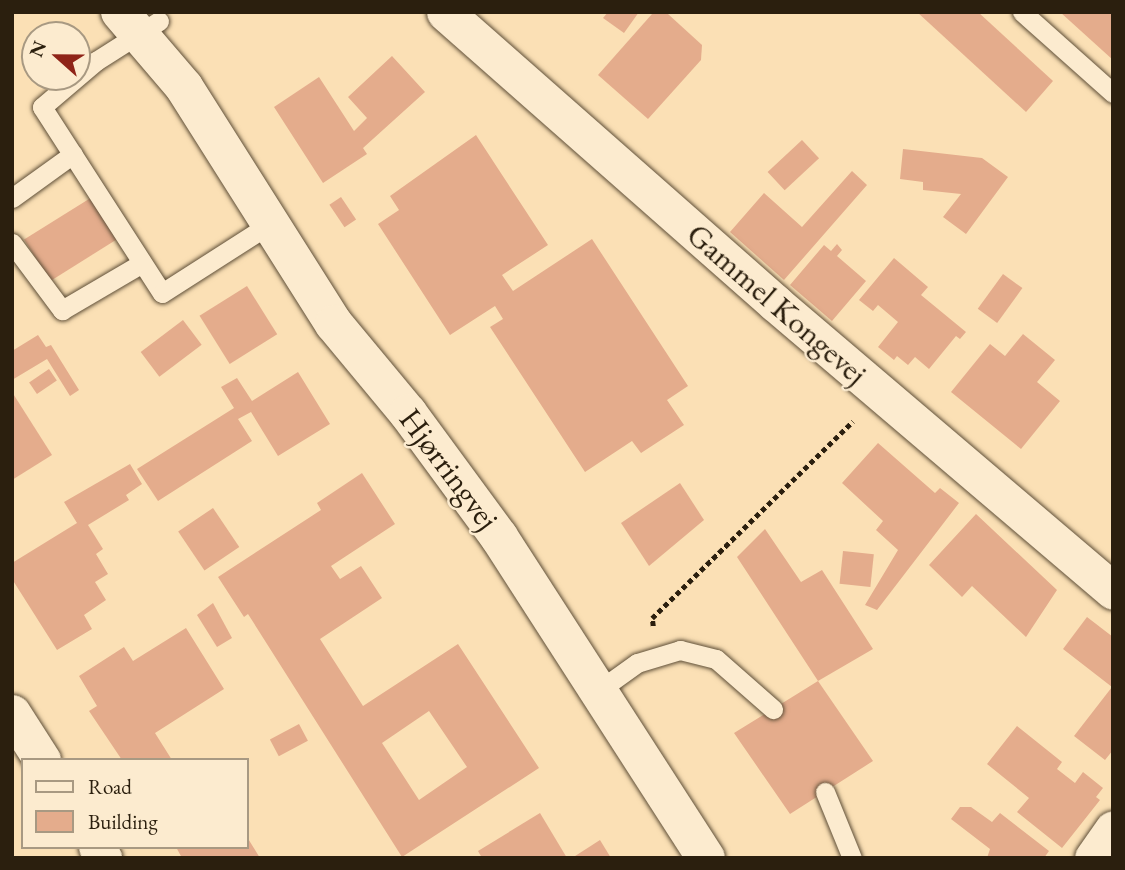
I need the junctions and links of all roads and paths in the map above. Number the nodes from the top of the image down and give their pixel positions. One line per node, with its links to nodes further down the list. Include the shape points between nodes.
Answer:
1 (445, 12): 10 (street, Gammel Kongevej)
2 (1022, 12): 4 (lane)
3 (144, 20): 5 (lane, via 42,107); 7 (main road, Hjørringvej)
4 (1113, 93)
5 (73, 154): 6 (lane); 9 (lane)
6 (12, 198)
7 (270, 225): 9 (lane, via 162,293); 13 (main road, Hjørringvej, via 334,324 416,423 499,537)
8 (12, 243): 9 (lane, via 62,310)
9 (142, 263)
10 (881, 393): 11 (street, Gammel Kongevej); 12 (path, via 652,618)
11 (1113, 591)
12 (654, 655): 13 (lane); 14 (lane, via 680,650 716,659)
13 (598, 691): 19 (main road, Hjørringvej)
14 (773, 709)
15 (12, 713): 16 (street)
16 (41, 758)
17 (825, 792): 20 (lane)
18 (1113, 829): 21 (street)
19 (706, 858)
20 (852, 858)
21 (1093, 858)

